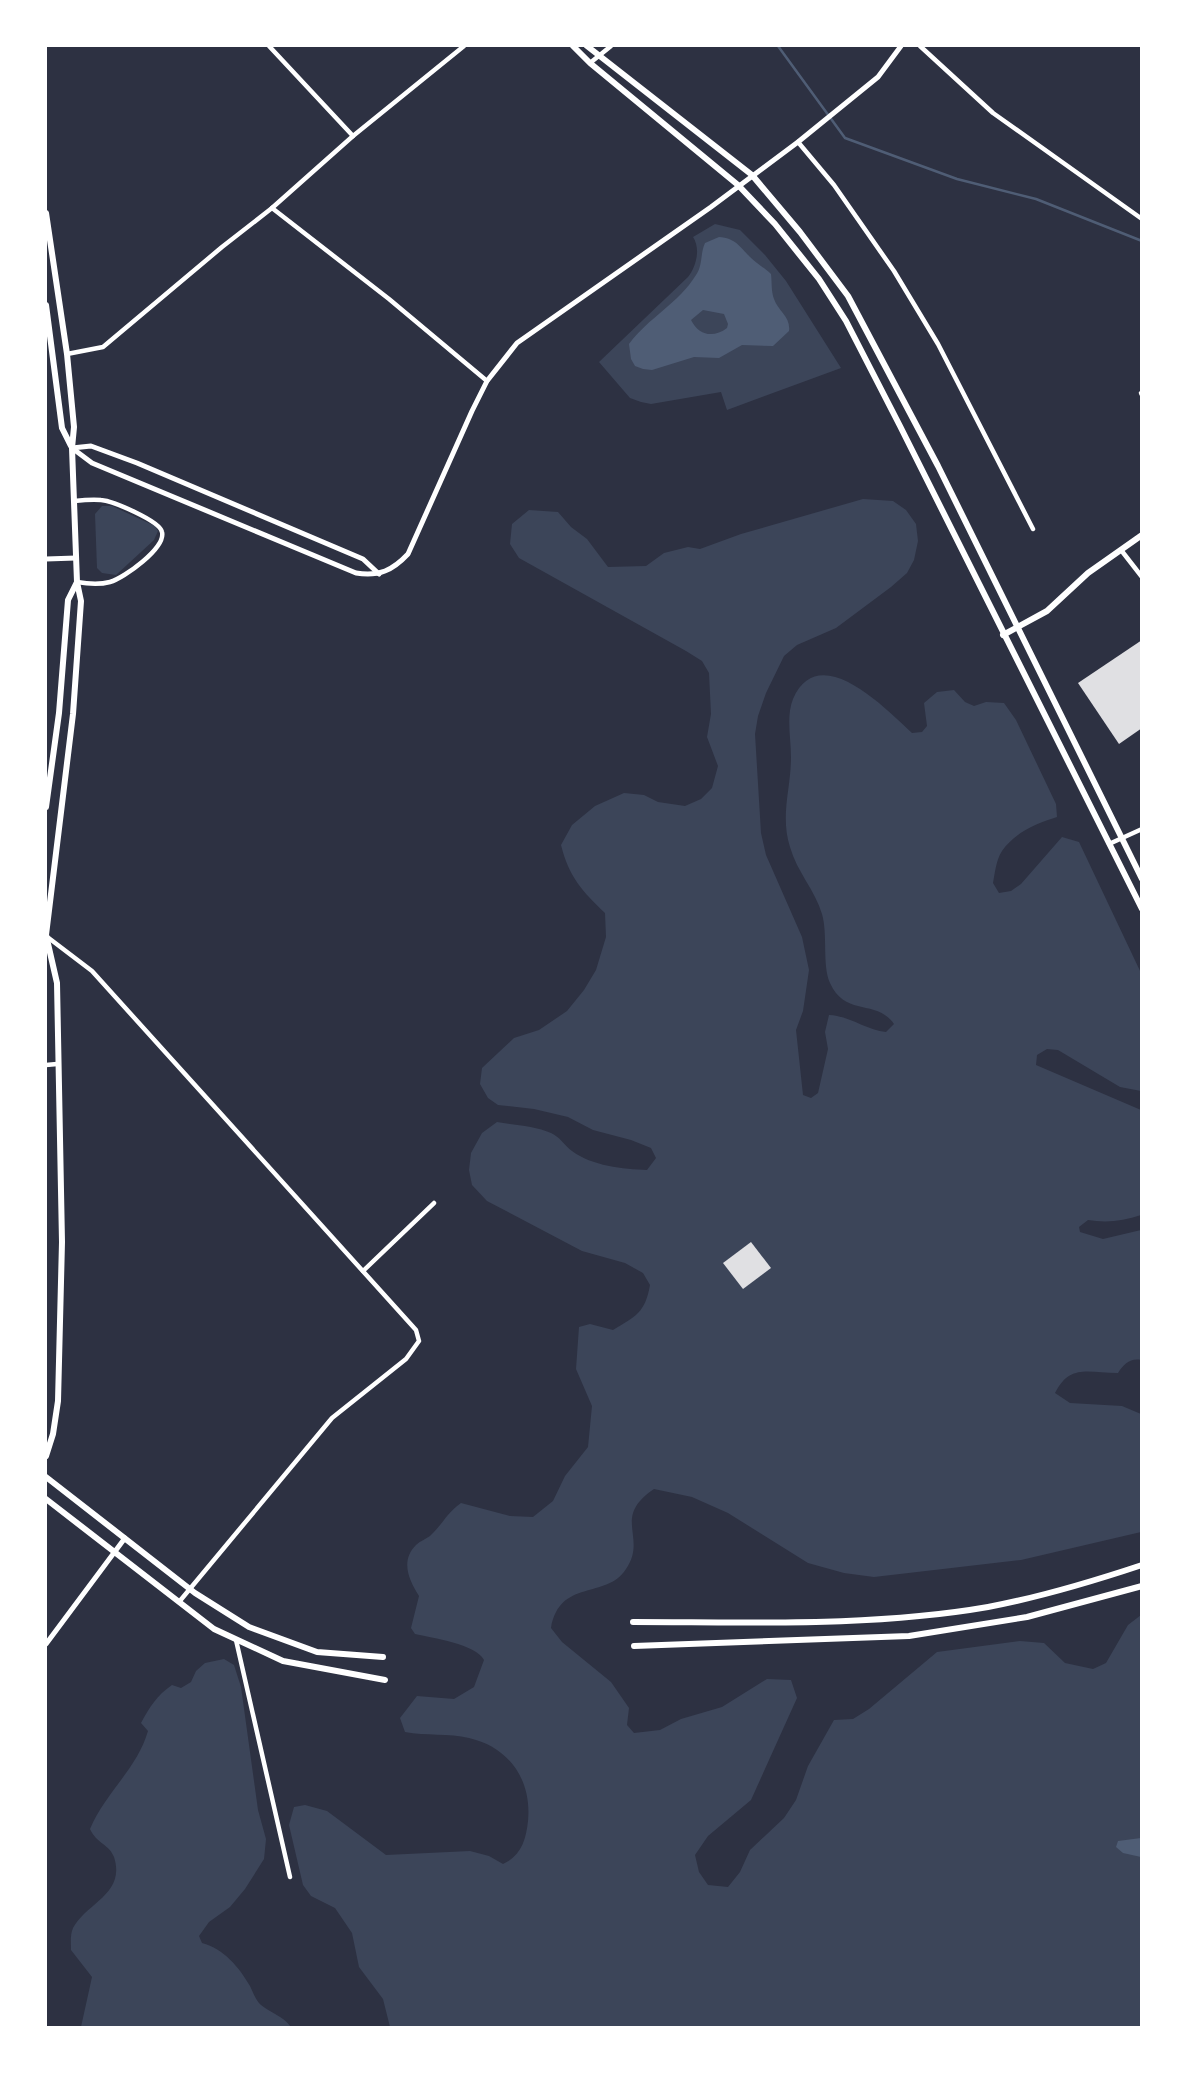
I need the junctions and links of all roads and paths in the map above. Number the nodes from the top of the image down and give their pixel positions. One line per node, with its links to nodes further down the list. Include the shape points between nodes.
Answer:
1 (269, 46): 10 (street)
2 (464, 46): 10 (street)
3 (573, 46): 9 (main road)
4 (587, 46): 8 (main road)
5 (611, 46): 8 (street)
6 (901, 46): 11 (street, via 878,77)
7 (920, 46): 16 (street, via 993,113)
8 (600, 55): 9 (street); 12 (main road)
9 (590, 63): 13 (main road)
10 (352, 136): 14 (street)
11 (798, 142): 12 (street); 22 (street, via 834,185 938,344)
12 (752, 175): 13 (street); 30 (main road, via 848,296)
13 (738, 185): 19 (street, via 533,330); 31 (main road, via 819,279 846,321)
14 (272, 208): 18 (street, via 103,347); 19 (street)
15 (46, 213): 18 (main road)
16 (1142, 219)
17 (46, 305): 20 (main road, via 62,428)
18 (67, 354): 20 (main road)
19 (487, 381): 27 (street, via 408,554 396,567)
20 (72, 448): 21 (main road); 27 (street, via 92,463 356,573); 27 (street, via 92,446 137,463 363,559)
21 (74, 501): 25 (main road); 29 (street, via 106,501 155,522 163,538 122,576 101,584)
22 (1032, 529)
23 (1142, 535): 24 (main road)
24 (1121, 550): 28 (street); 30 (main road, via 1047,611)
25 (76, 558): 26 (street); 29 (main road)
26 (46, 559)
27 (379, 574)
28 (1142, 577)
29 (77, 582): 32 (main road, via 68,600); 38 (main road, via 82,601)
30 (1017, 627): 31 (main road); 34 (main road)
31 (1003, 635): 35 (main road)
32 (46, 807)
33 (1142, 829): 34 (street)
34 (1121, 838): 35 (street); 36 (main road)
35 (1109, 844): 37 (main road)
36 (1142, 879)
37 (1142, 909)
38 (46, 936): 39 (main road, via 57,983); 42 (street, via 92,971)
39 (57, 1064): 40 (street); 43 (main road, via 60,1348 58,1401)
40 (46, 1065)
41 (434, 1203): 42 (street)
42 (363, 1270): 50 (street, via 416,1330 419,1341 406,1359 332,1418)
43 (46, 1456)
44 (46, 1476): 46 (main road)
45 (46, 1499): 47 (main road)
46 (125, 1538): 47 (street); 50 (main road)
47 (114, 1552): 51 (main road); 54 (street)
48 (1142, 1565): 52 (main road, via 1061,1591 986,1607 858,1621)
49 (1142, 1586): 55 (main road, via 1027,1617 909,1636)
50 (188, 1588): 51 (street); 56 (main road, via 248,1627 317,1652)
51 (178, 1602): 53 (main road)
52 (634, 1622)
53 (236, 1639): 57 (main road, via 283,1661); 58 (street)
54 (46, 1644)
55 (634, 1646)
56 (383, 1657)
57 (385, 1680)
58 (290, 1877)

